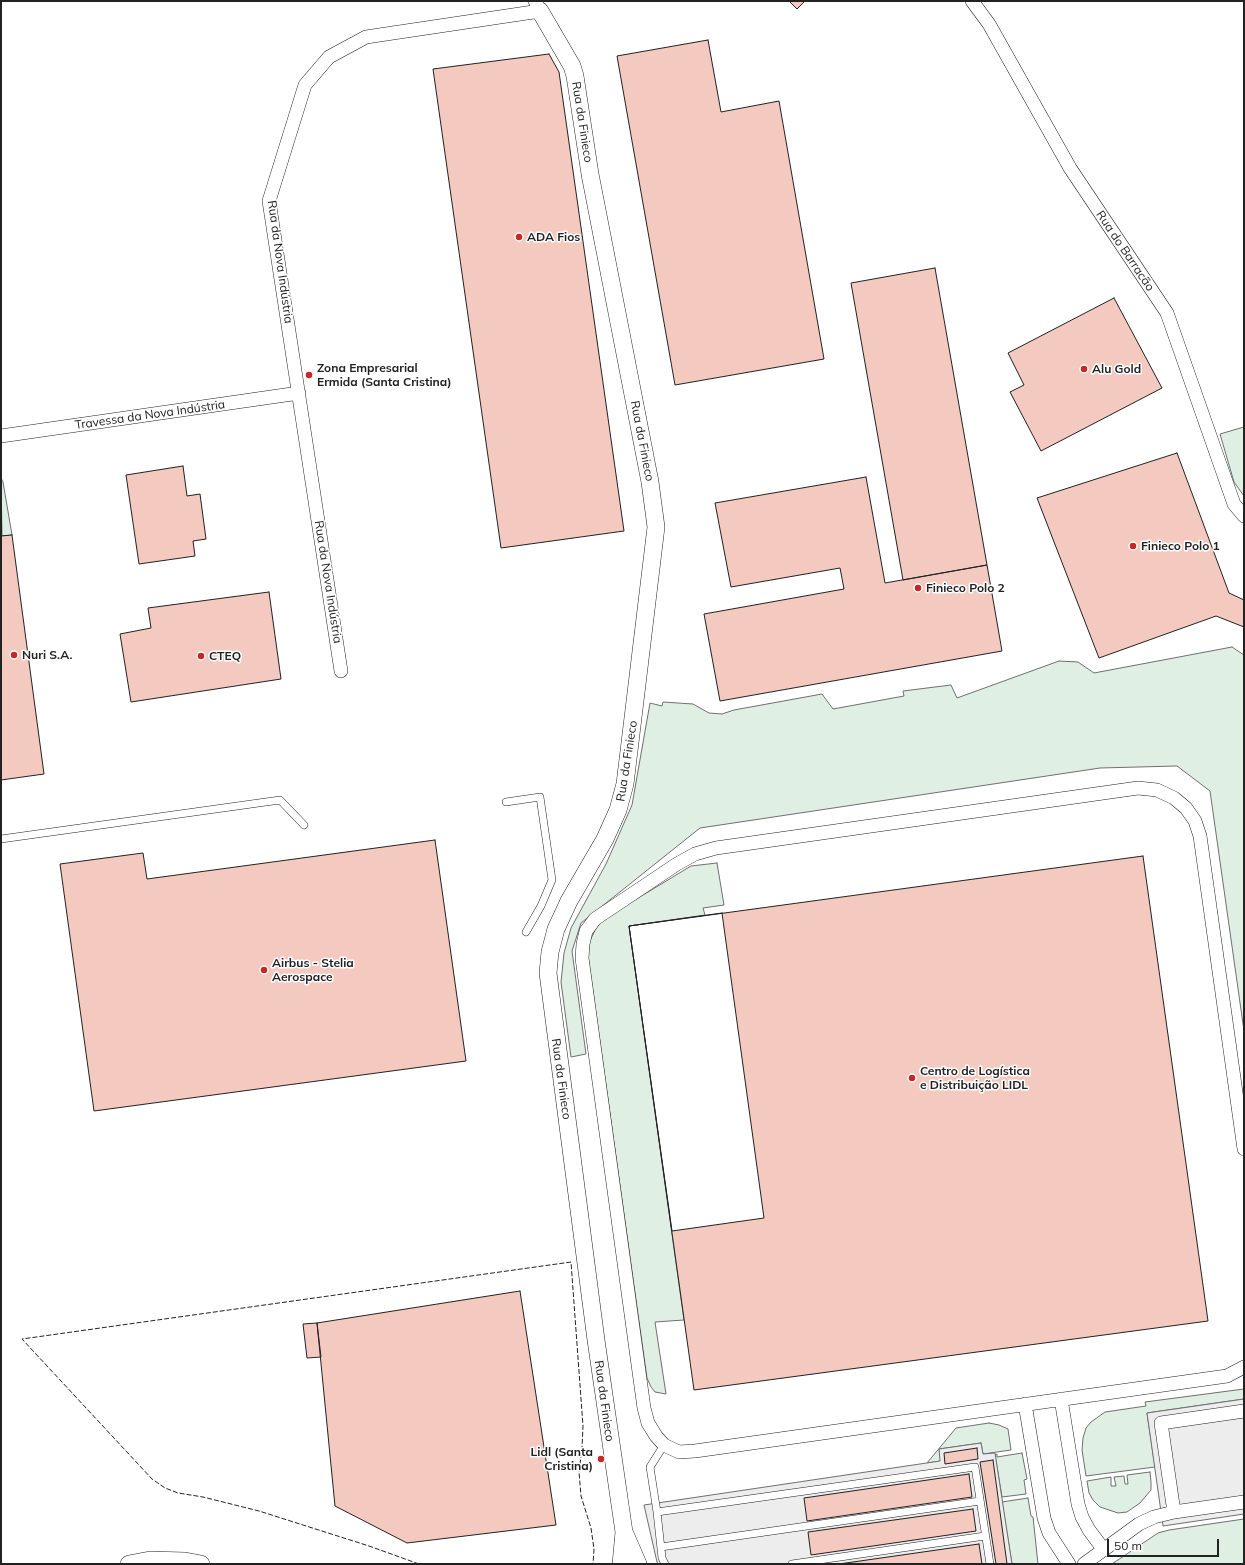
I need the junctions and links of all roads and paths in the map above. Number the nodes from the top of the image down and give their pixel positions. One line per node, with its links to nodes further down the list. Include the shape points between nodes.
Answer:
1 (972, 1): 5 (street, Rua do Barracão, via 989,24 1070,168 1167,313 1234,504)
2 (538, 6): 3 (street, Rua da Nova Indústria, via 366,37 329,57 305,85 269,201); 21 (street, Rua da Finieco, via 576,76 590,174 650,482 656,527 632,734 622,797 605,839 556,929 548,973)
3 (299, 393): 4 (street, Travessa da Nova Indústria); 6 (street, Rua da Nova Indústria)
4 (1, 436)
5 (1244, 516)
6 (341, 671)
7 (506, 802): 10 (lane, via 540,797 552,880)
8 (304, 825): 9 (lane, via 280,800)
9 (1, 839)
10 (526, 932)
11 (1244, 1149): 16 (street, via 1200,836 1195,821 1186,808 1174,798 1158,790 1138,788 716,848 695,854 595,918 586,931 582,944 644,1408 648,1423)
12 (1244, 1367): 13 (street, via 1227,1376)
13 (1061, 1399): 14 (street); 24 (street, via 1078,1504 1089,1530)
14 (1025, 1404): 16 (street, via 695,1451 679,1452); 32 (street, via 1044,1518 1049,1533)
15 (1244, 1411): 20 (street, via 1161,1423)
16 (664, 1445): 19 (lane, via 650,1467)
17 (980, 1501): 19 (lane, via 975,1466); 22 (lane); 23 (lane)
18 (1244, 1502): 20 (street)
19 (657, 1512): 23 (lane)
20 (1174, 1512): 24 (street, via 1144,1522)
21 (624, 1532): 27 (street); 28 (street)
22 (985, 1536): 30 (lane); 31 (lane)
23 (661, 1547): 29 (lane)
24 (1104, 1550): 33 (street)
25 (129, 1564): 26 (street, via 150,1560)
26 (201, 1564)
27 (621, 1564)
28 (638, 1564)
29 (665, 1564)
30 (792, 1564)
31 (990, 1564)
32 (1069, 1564)
33 (1084, 1564)

